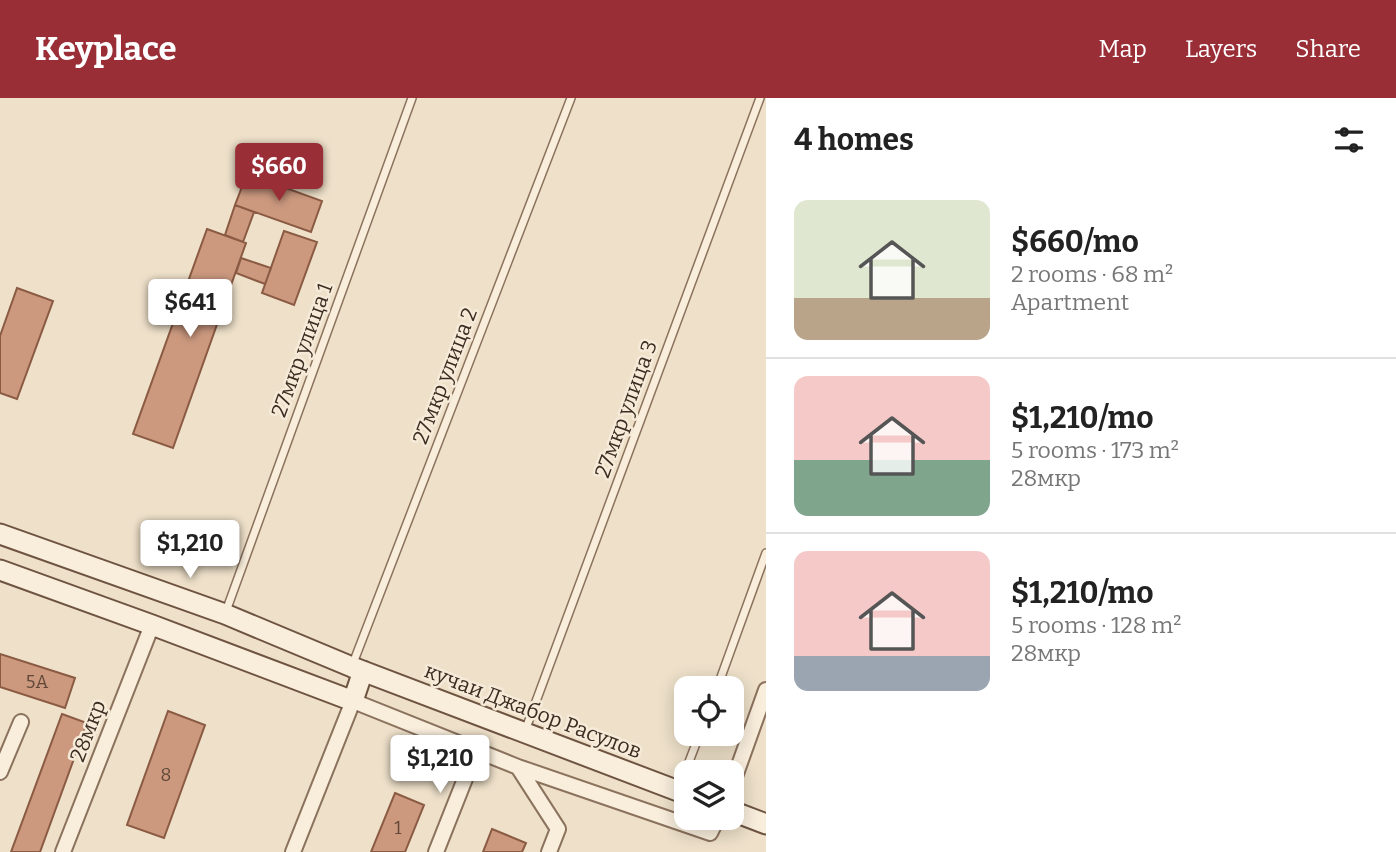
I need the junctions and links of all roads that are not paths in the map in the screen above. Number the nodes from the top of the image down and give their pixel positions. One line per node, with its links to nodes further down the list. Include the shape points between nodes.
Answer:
1 (412, 98): 7 (lane, 27мкр улица 1)
2 (571, 98): 9 (lane, 27мкр улица 2)
3 (760, 98): 14 (lane, 27мкр улица 3)
4 (0, 534): 7 (street, кучаи Джабор Расулов)
5 (766, 553): 10 (lane)
6 (0, 570): 8 (street)
7 (225, 614): 9 (street, кучаи Джабор Расулов)
8 (152, 625): 12 (street); 23 (street, 28мкр)
9 (358, 669): 12 (street); 14 (street, кучаи Джабор Расулов)
10 (720, 676)
11 (766, 690): 16 (street)
12 (353, 701): 15 (street); 24 (street)
13 (21, 722): 18 (street)
14 (525, 732): 19 (street, кучаи Джабор Расулов)
15 (476, 751): 17 (street); 25 (street)
16 (741, 760)
17 (517, 766): 21 (street); 26 (street, via 558,829)
18 (0, 772)
19 (674, 790)
20 (744, 816): 22 (street)
21 (674, 821)
22 (766, 824)
23 (63, 852)
24 (293, 852)
25 (436, 852)
26 (549, 852)

